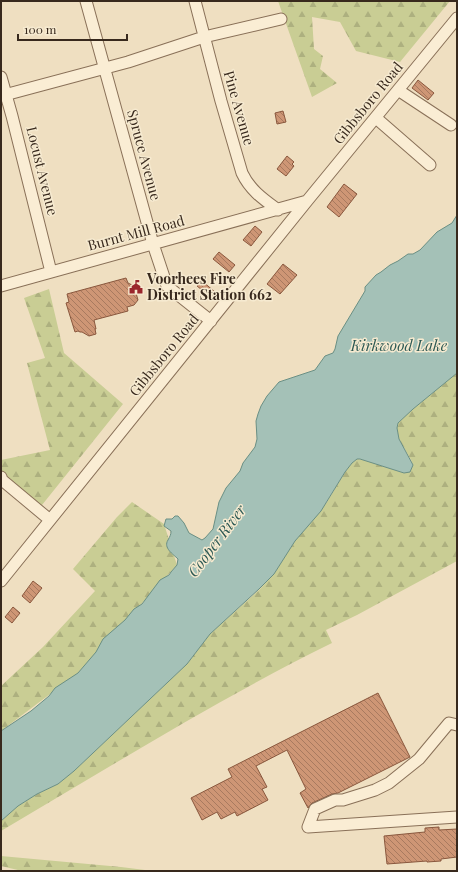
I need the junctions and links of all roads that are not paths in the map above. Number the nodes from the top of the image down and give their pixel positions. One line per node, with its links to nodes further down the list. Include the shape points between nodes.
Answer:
1 (86, 1): 6 (street, Spruce Avenue)
2 (195, 1): 5 (street, Pine Avenue)
3 (457, 18): 8 (street, Gibbsboro Road)
4 (281, 19): 5 (street)
5 (204, 37): 6 (street); 14 (street, Pine Avenue, via 242,173 256,194)
6 (104, 68): 9 (street); 15 (street, Spruce Avenue)
7 (1, 77): 9 (street, Locust Avenue)
8 (398, 90): 10 (street, Gibbsboro Road); 11 (street)
9 (4, 95): 16 (street, Locust Avenue)
10 (376, 118): 12 (street); 13 (street, Gibbsboro Road)
11 (450, 124)
12 (430, 165)
13 (307, 201): 14 (street, Burnt Mill Road); 18 (street, Gibbsboro Road)
14 (278, 210): 15 (street, Burnt Mill Road)
15 (153, 244): 16 (street, Burnt Mill Road); 18 (street, Spruce Avenue, via 167,286)
16 (51, 272): 17 (street, Burnt Mill Road)
17 (1, 286)
18 (211, 321): 20 (street, Gibbsboro Road)
19 (1, 479): 20 (street)
20 (50, 520): 21 (street, Gibbsboro Road)
21 (1, 581)
22 (457, 725): 23 (street, via 449,723 419,759 389,783 315,809 308,827)
23 (457, 816)

